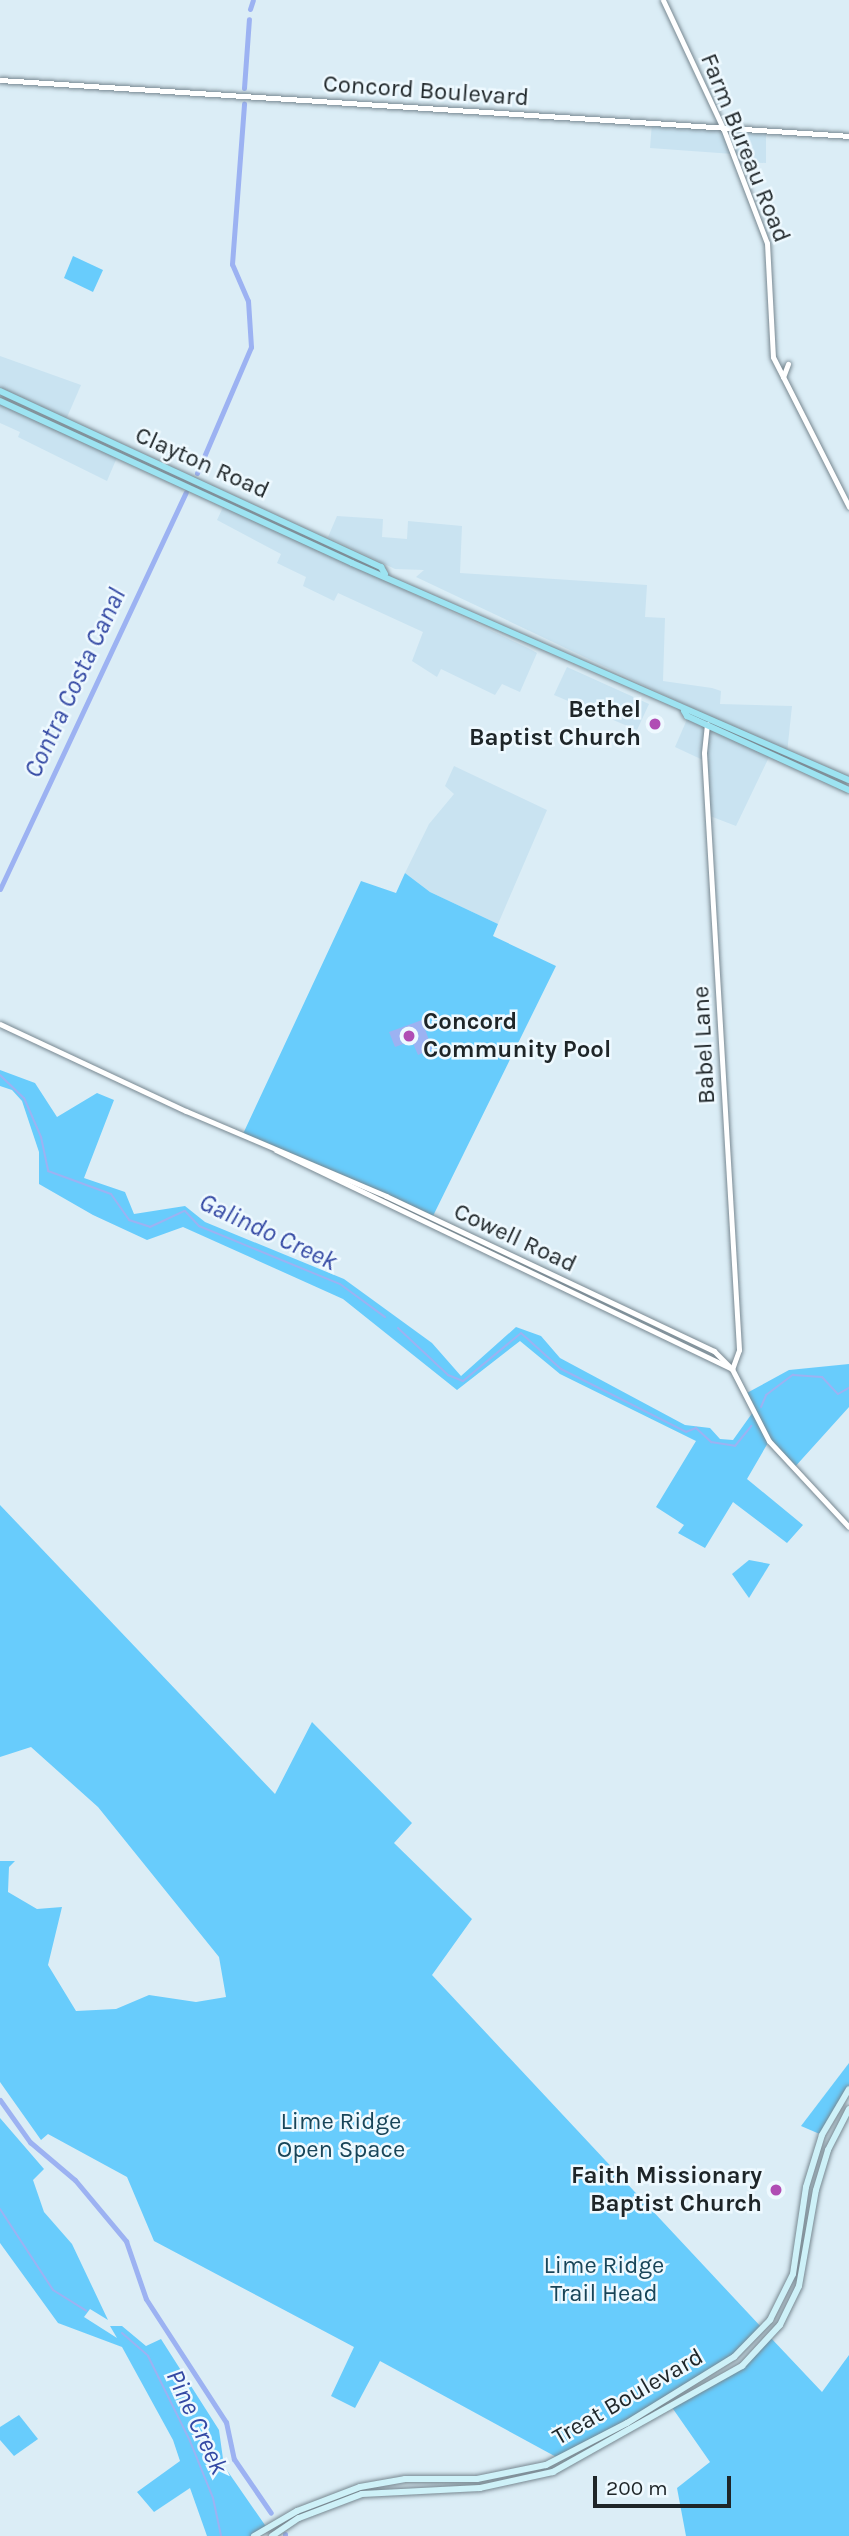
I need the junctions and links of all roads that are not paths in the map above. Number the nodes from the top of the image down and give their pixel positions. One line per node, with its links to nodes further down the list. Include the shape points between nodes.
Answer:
1 (663, 0): 3 (street, Farm Bureau Road)
2 (0, 80): 3 (street, Concord Boulevard)
3 (723, 128): 4 (street, Concord Boulevard); 6 (street, Farm Bureau Road, via 769,250 773,357)
4 (849, 136)
5 (788, 364): 6 (street)
6 (783, 380): 9 (street, Farm Bureau Road)
7 (0, 391): 10 (main road, Clayton Road, via 381,567)
8 (0, 401): 10 (main road, Clayton Road)
9 (849, 507)
10 (385, 574): 11 (main road, Clayton Road)
11 (707, 722): 12 (main road, Clayton Road); 13 (main road, Clayton Road); 15 (street, Babel Lane, via 739,1350)
12 (849, 780)
13 (849, 790)
14 (0, 1024): 15 (street, Cowell Road, via 276,1150)
15 (732, 1369): 16 (street, via 769,1441)
16 (849, 1527)
17 (849, 2089): 19 (main road, Treat Boulevard, via 822,2135)
18 (849, 2109): 20 (main road, Treat Boulevard, via 828,2150)
19 (805, 2196): 20 (main road, via 806,2225); 21 (main road, Treat Boulevard)
20 (811, 2234): 21 (main road); 23 (main road, Treat Boulevard, via 799,2286 780,2325 742,2366 553,2472 480,2488 362,2494 307,2514)
21 (794, 2271): 22 (main road, Treat Boulevard, via 770,2320 734,2357 570,2456 513,2474 405,2479 360,2487 297,2511)
22 (254, 2536)
23 (272, 2536)

